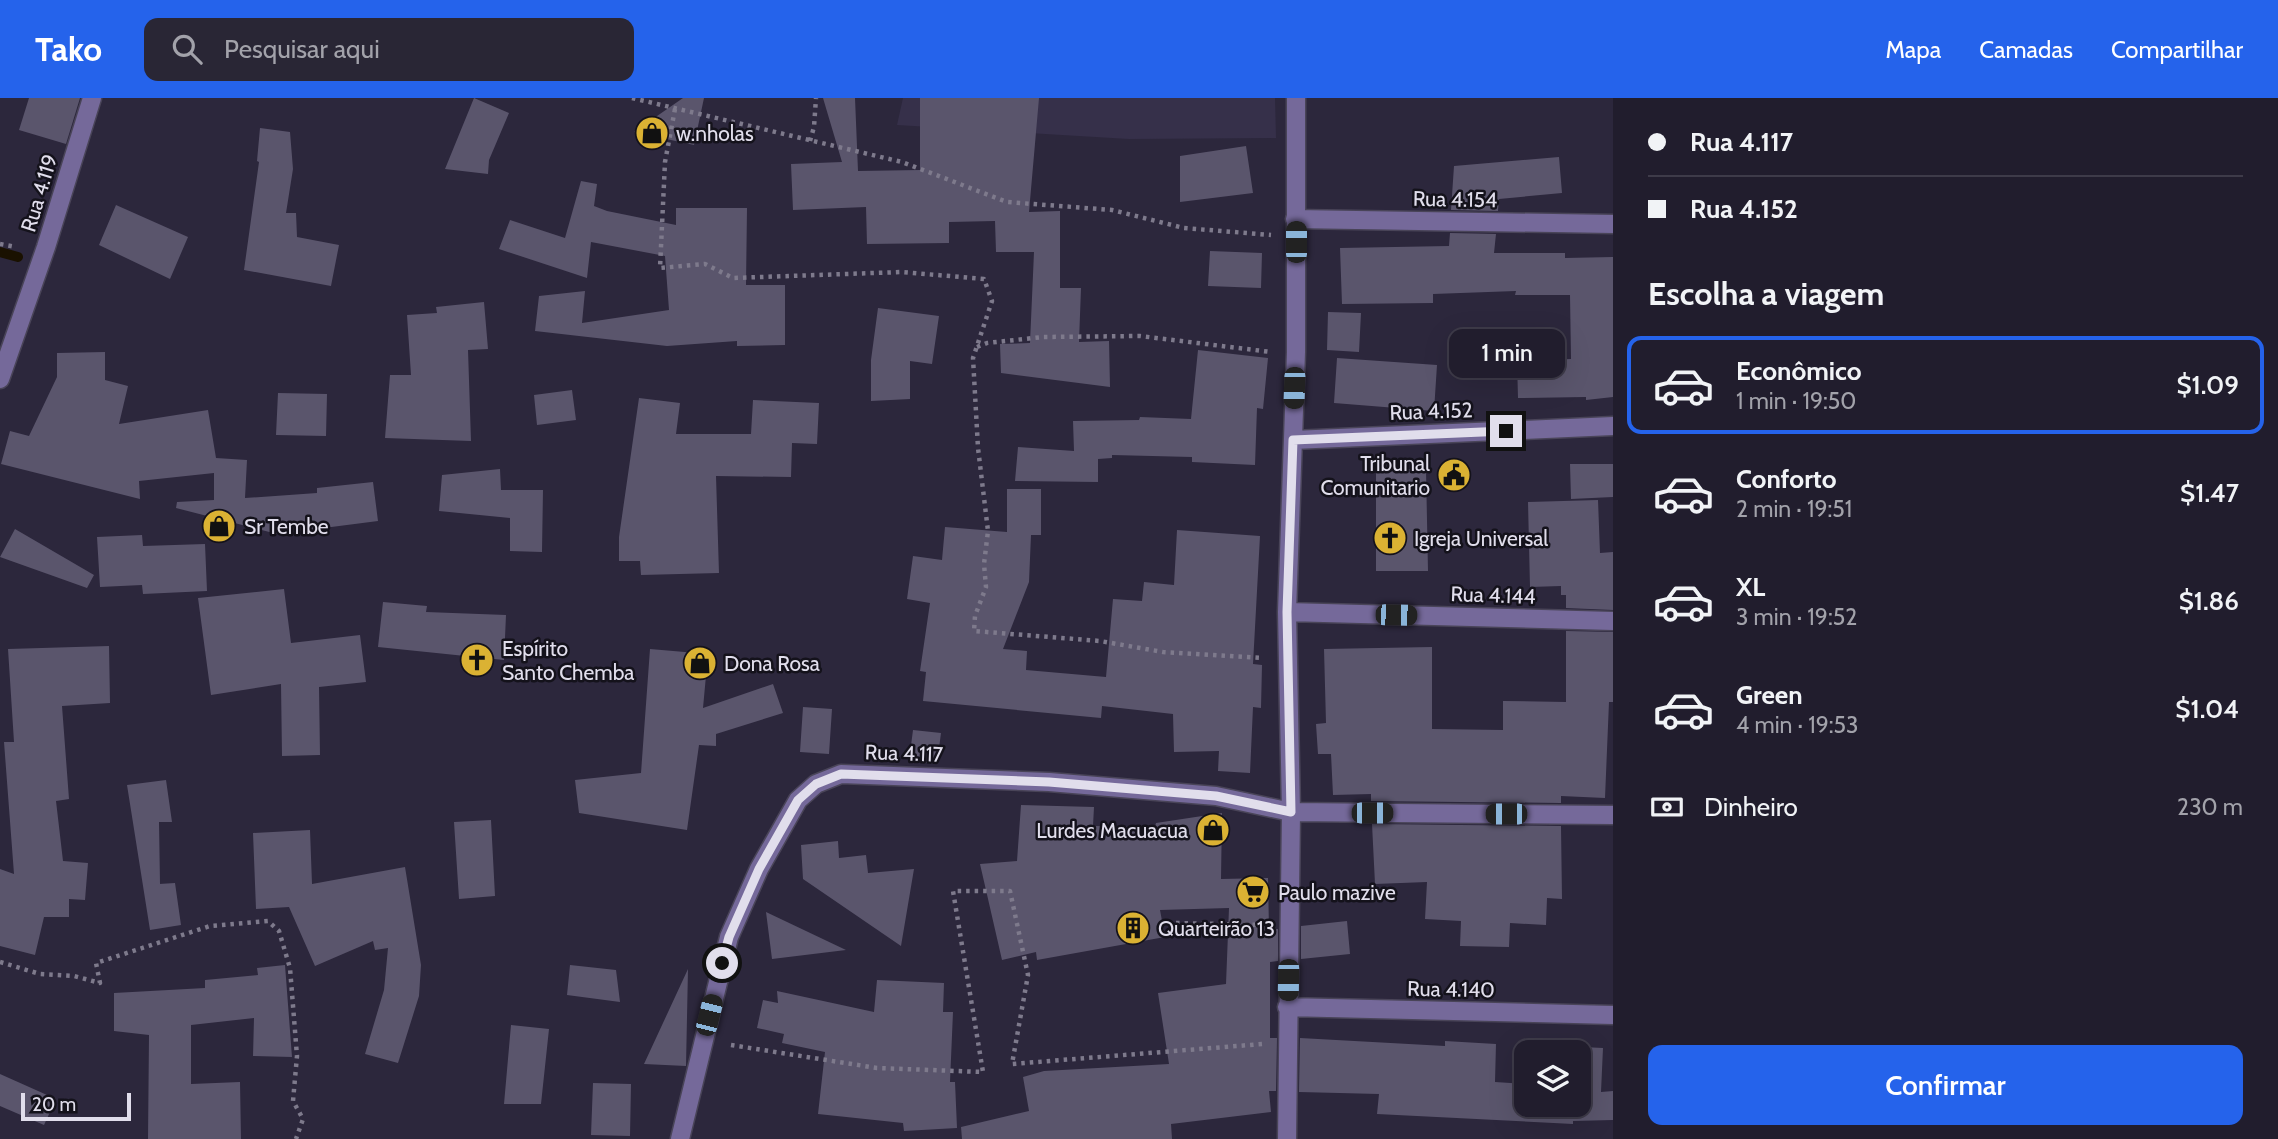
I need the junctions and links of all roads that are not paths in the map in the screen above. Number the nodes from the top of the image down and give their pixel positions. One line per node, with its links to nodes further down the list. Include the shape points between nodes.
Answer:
1 (92, 98): 5 (street, Rua 4.119)
2 (1296, 98): 3 (street)
3 (1295, 219): 4 (street, Rua 4.154); 7 (street)
4 (1613, 224)
5 (0, 379)
6 (1613, 426): 7 (street, Rua 4.152)
7 (1293, 440): 8 (street)
8 (1287, 612): 9 (street, Rua 4.144); 10 (street)
9 (1613, 621)
10 (1291, 812): 11 (street, Rua 4.117); 12 (street); 14 (street, Rua 4.117, via 1202,794 1049,782 841,774 816,784 798,800 759,869 729,937)
11 (1613, 815)
12 (1287, 1007): 13 (street, Rua 4.140); 15 (street)
13 (1613, 1015)
14 (680, 1139)
15 (1287, 1139)

